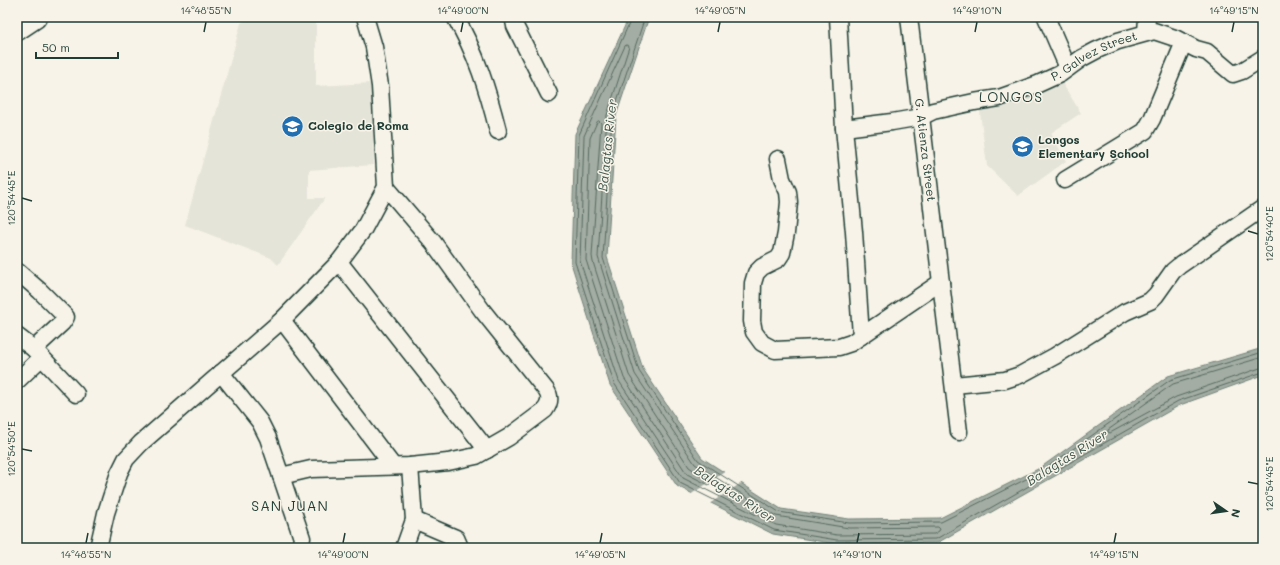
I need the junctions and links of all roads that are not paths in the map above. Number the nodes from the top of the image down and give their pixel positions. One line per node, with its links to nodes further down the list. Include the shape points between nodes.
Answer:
1 (35, 17): 9 (highway)
2 (365, 17): 19 (street, via 374,47 380,86)
3 (455, 17): 16 (street, via 487,88)
4 (517, 17): 13 (street, via 514,21 515,26)
5 (838, 17): 15 (street)
6 (909, 17): 14 (street, G. Atienza Street)
7 (1046, 17): 12 (street)
8 (1147, 25): 10 (street, P. Galvez Street, via 1154,31); 12 (street, P. Galvez Street)
9 (17, 29)
10 (1184, 42): 11 (street, P. Galvez Street, via 1207,52 1233,74 1242,72); 18 (street, via 1145,131)
11 (1263, 58)
12 (1068, 68): 14 (street, P. Galvez Street, via 1022,91 932,111)
13 (549, 94)
14 (921, 117): 15 (street, P. Galvez Street); 23 (street, G. Atienza Street)
15 (844, 128): 26 (street)
16 (498, 131)
17 (778, 159): 26 (street, via 788,192 786,234 778,259 756,273 753,283 754,332 762,343 775,350 839,347)
18 (1066, 180)
19 (386, 187): 21 (street, via 363,230); 33 (street, via 433,242 548,394 549,405 545,410)
20 (1263, 208): 30 (street, via 1179,266 1150,302 1125,312 1020,375 1005,380)
21 (339, 262): 24 (street); 33 (street)
22 (18, 272): 27 (street, via 66,317)
23 (940, 282): 26 (street); 30 (street, G. Atienza Street)
24 (282, 320): 28 (street); 34 (street)
25 (17, 336): 27 (street)
26 (861, 336)
27 (38, 354): 29 (street); 31 (street)
28 (220, 373): 36 (street, via 260,422); 38 (street, via 141,443 126,460 106,513)
29 (17, 381)
30 (954, 385): 32 (street, G. Atienza Street)
31 (76, 394)
32 (959, 432)
33 (487, 450): 35 (street, via 476,456 448,462)
34 (394, 466): 35 (street); 36 (street, via 311,469)
35 (410, 466): 37 (street)
36 (281, 476): 39 (street, via 302,538)
37 (414, 520): 40 (street); 41 (street, via 456,538)
38 (98, 548)
39 (300, 548)
40 (404, 548)
41 (459, 548)

